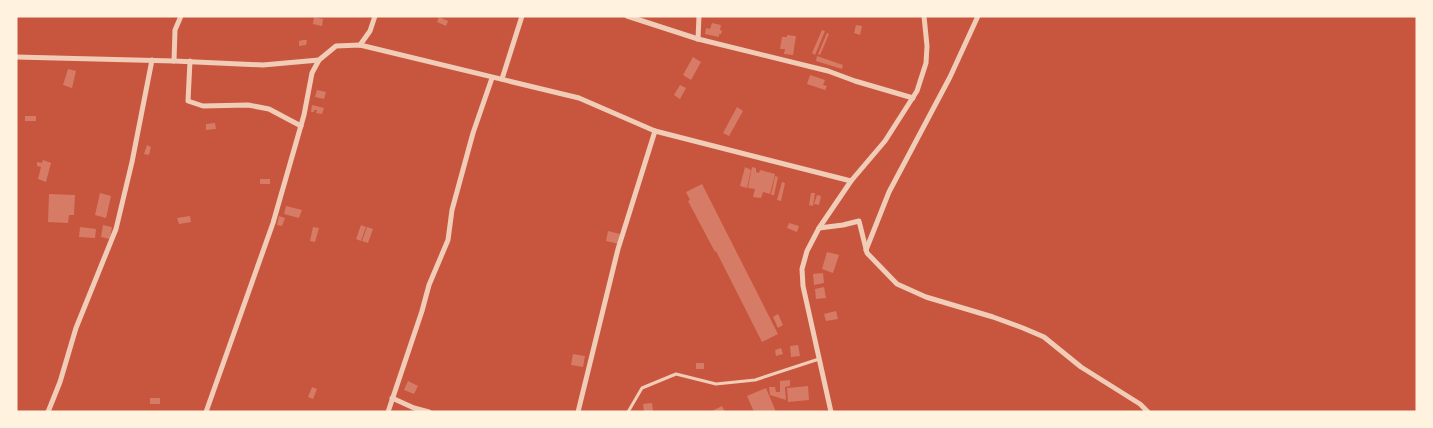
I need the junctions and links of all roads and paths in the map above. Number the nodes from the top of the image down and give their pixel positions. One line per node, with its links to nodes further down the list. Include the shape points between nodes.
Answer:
1 (180, 16): 15 (street, via 175,30)
2 (376, 16): 11 (street)
3 (522, 16): 18 (street)
4 (627, 16): 9 (street)
5 (649, 16): 9 (street)
6 (700, 16): 10 (street)
7 (924, 16): 19 (street, via 926,64)
8 (978, 16): 24 (street, via 950,77 889,192)
9 (649, 24): 10 (street)
10 (698, 39): 19 (street, via 828,71)
11 (360, 45): 14 (street, via 336,46); 17 (street)
12 (16, 57): 13 (street)
13 (152, 60): 15 (street); 27 (street, via 116,229 76,328)
14 (319, 60): 16 (street, via 263,65); 20 (street, via 312,73)
15 (174, 61): 16 (street)
16 (190, 61): 20 (street, via 188,102 203,106 248,105 269,109)
17 (492, 78): 18 (street); 26 (street, via 452,210 448,240 429,285)
18 (502, 79): 21 (street, via 579,98)
19 (913, 98): 22 (street, via 885,141)
20 (301, 126): 28 (street, via 273,223)
21 (655, 131): 22 (street); 31 (street, via 618,249)
22 (851, 181): 23 (street)
23 (819, 228): 24 (street, via 859,221); 25 (street, via 802,269)
24 (866, 250): 34 (street, via 897,284 1044,337 1081,367)
25 (820, 359): 32 (lane, via 755,380 716,384 676,374 642,388); 33 (street)
26 (392, 398): 29 (street); 30 (street)
27 (48, 412)
28 (206, 412)
29 (388, 412)
30 (429, 412)
31 (578, 412)
32 (628, 412)
33 (831, 412)
34 (1148, 412)

